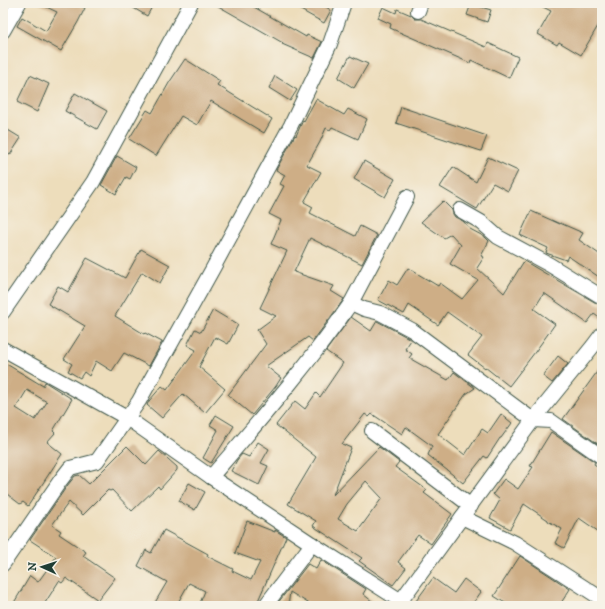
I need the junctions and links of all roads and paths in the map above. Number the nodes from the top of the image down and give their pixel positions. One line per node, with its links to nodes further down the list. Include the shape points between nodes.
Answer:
1 (19, 3): 4 (street)
2 (191, 3): 9 (street, via 93,182)
3 (344, 3): 13 (street, via 330,44 291,125 185,319)
4 (3, 32)
5 (407, 197): 8 (street)
6 (460, 210): 7 (street, via 481,222 498,237)
7 (602, 297)
8 (351, 303): 14 (street, via 380,313 412,330); 17 (street, via 278,399)
9 (3, 312)
10 (602, 334): 12 (street)
11 (3, 349): 13 (street)
12 (598, 350): 14 (street)
13 (127, 418): 17 (street); 20 (street, via 97,461 70,468)
14 (533, 420): 16 (street, via 551,421); 18 (street)
15 (372, 431): 18 (street)
16 (602, 457)
17 (211, 477): 19 (street)
18 (466, 512): 21 (street); 22 (street)
19 (312, 544): 22 (street); 23 (street)
20 (3, 564)
21 (602, 599)
22 (399, 604)
23 (265, 606)

